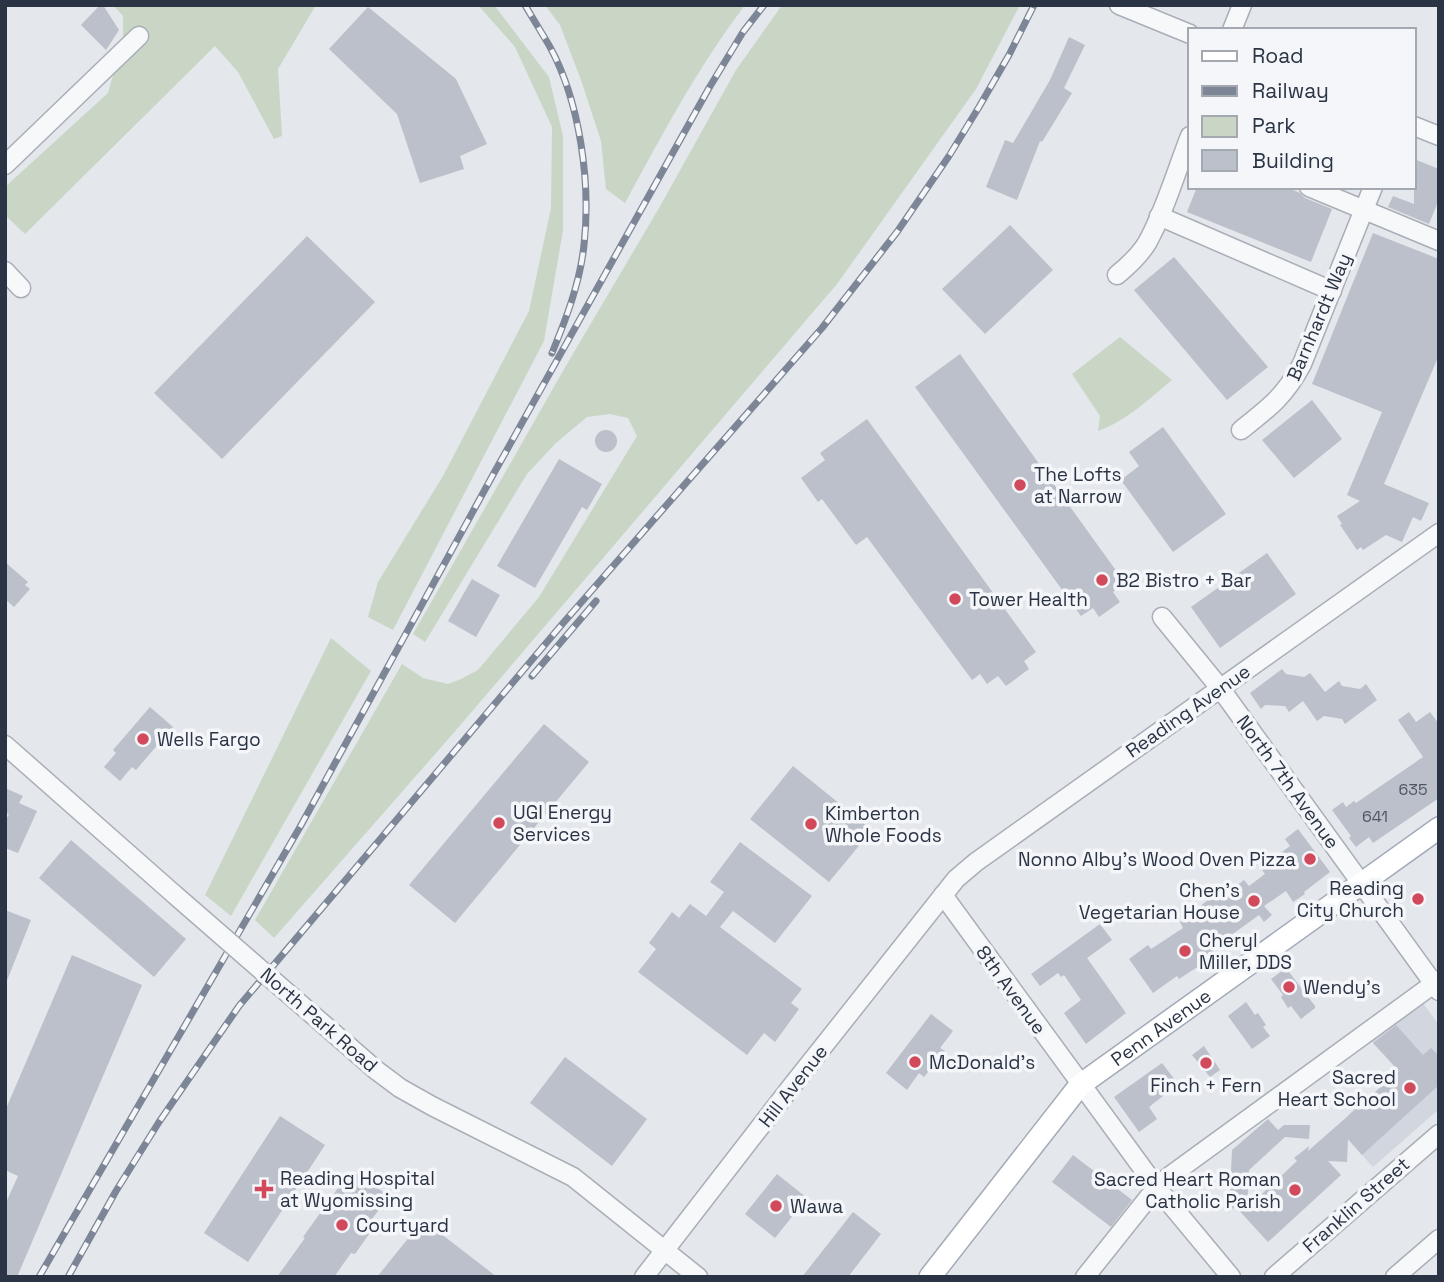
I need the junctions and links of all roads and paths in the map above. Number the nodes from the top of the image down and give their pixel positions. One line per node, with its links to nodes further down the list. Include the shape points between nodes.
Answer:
1 (1119, 5): 4 (street)
2 (1242, 5): 3 (street)
3 (1233, 28)
4 (1188, 33)
5 (139, 36): 9 (street)
6 (1416, 127): 7 (street)
7 (1439, 136)
8 (1188, 142): 13 (street)
9 (5, 165)
10 (1314, 189): 12 (street)
11 (1372, 189): 12 (street, Barnhardt Way)
12 (1364, 210): 14 (street); 18 (street, Barnhardt Way)
13 (1159, 216): 16 (street, via 1147,243); 18 (street)
14 (1439, 241)
15 (5, 271): 17 (street)
16 (1117, 275)
17 (22, 288)
18 (1332, 291): 19 (street, Barnhardt Way, via 1291,384)
19 (1241, 430)
20 (1439, 533): 22 (street, Reading Avenue)
21 (1162, 617): 22 (street, North 7th Avenue)
22 (1220, 688): 25 (street, North 7th Avenue); 26 (street, Reading Avenue, via 976,862)
23 (5, 745): 32 (street, North Park Road, bridge, via 376,1070 432,1106 573,1177)
24 (1439, 828): 25 (main road, Penn Avenue)
25 (1362, 883): 27 (street, North 7th Avenue); 28 (main road, Penn Avenue)
26 (943, 895): 28 (street, 8th Avenue); 32 (street, Hill Avenue)
27 (1437, 985): 30 (street)
28 (1080, 1085): 30 (street, 8th Avenue); 36 (main road, Penn Avenue)
29 (1439, 1134): 38 (street, Franklin Street)
30 (1157, 1188): 33 (street); 37 (street, 8th Avenue)
31 (1439, 1239): 39 (street)
32 (665, 1249): 34 (street, Hill Avenue); 35 (street, North Park Road)
33 (1090, 1270)
34 (644, 1277)
35 (698, 1277)
36 (930, 1277)
37 (1231, 1277)
38 (1274, 1277)
39 (1395, 1277)

